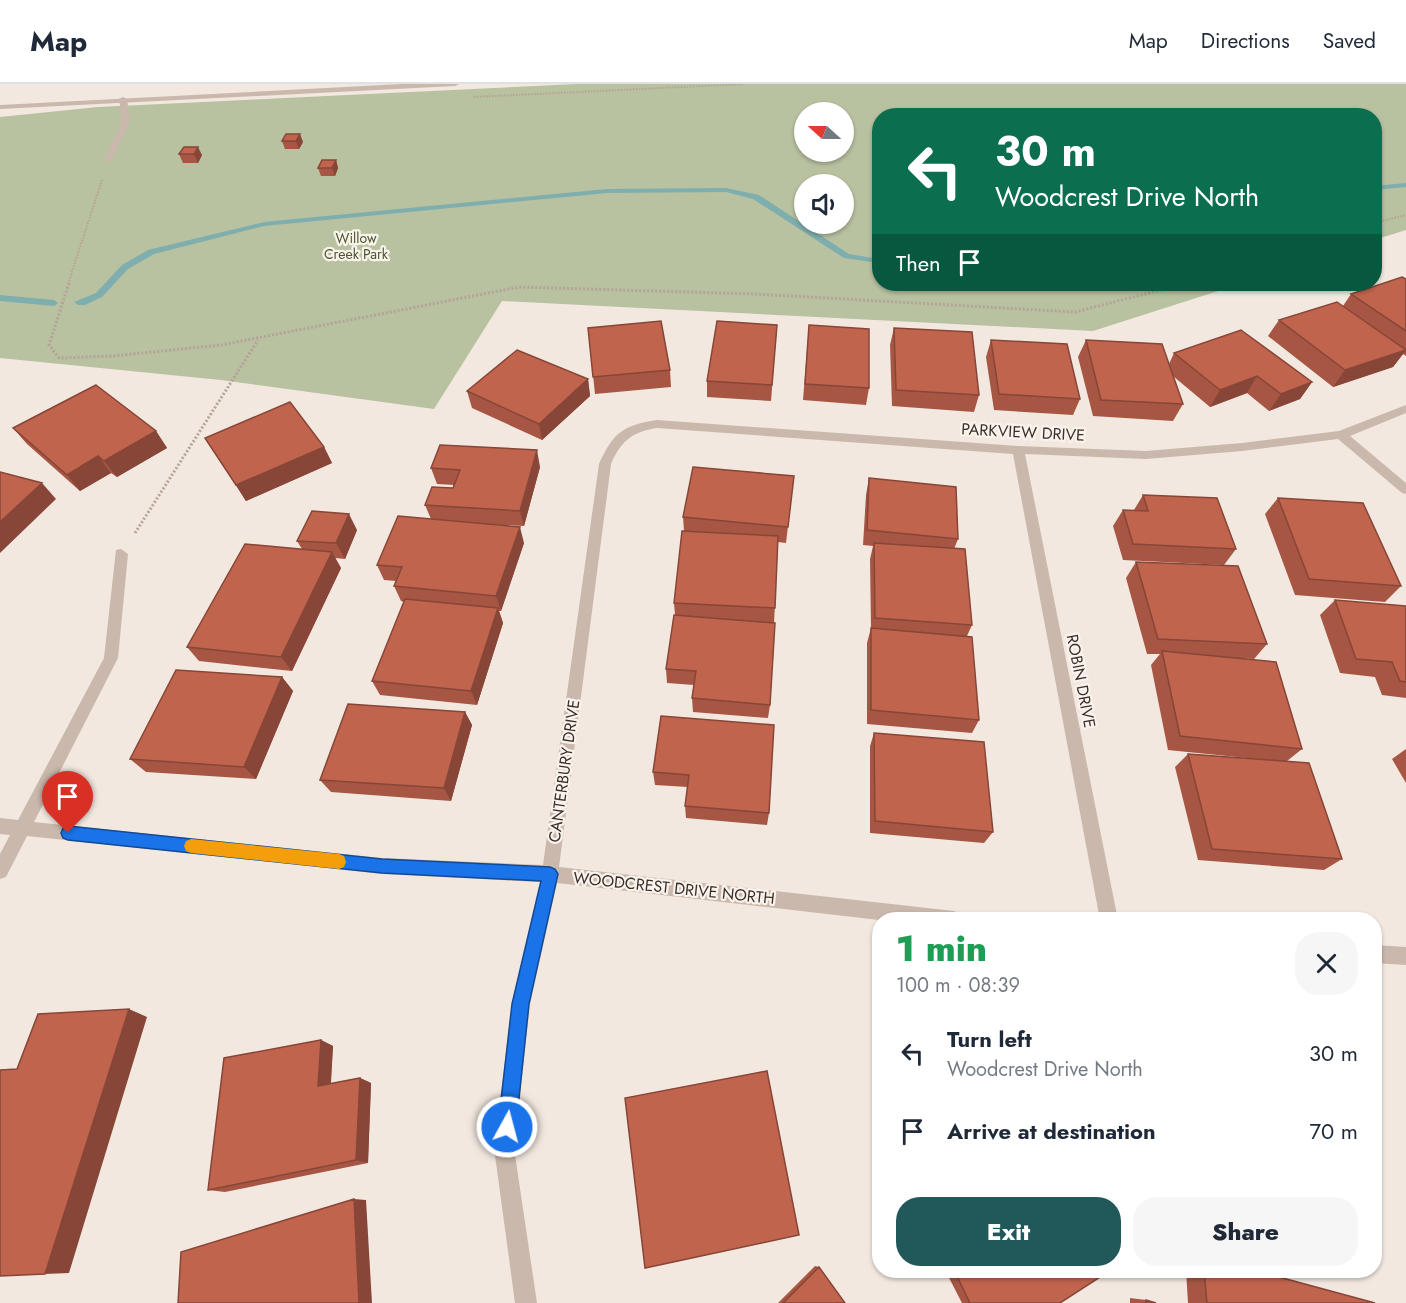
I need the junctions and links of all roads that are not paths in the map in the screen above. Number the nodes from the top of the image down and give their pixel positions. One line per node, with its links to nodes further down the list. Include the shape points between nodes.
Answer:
1 (455, 84): 2 (street)
2 (395, 85): 3 (street)
3 (357, 86): 4 (street)
4 (123, 99): 5 (street); 6 (street, via 126,121)
5 (0, 107)
6 (108, 160)
7 (1406, 409): 9 (street, PARKVIEW DRIVE)
8 (633, 427): 10 (street, PARKVIEW DRIVE, via 657,424); 16 (street, CANTERBURY DRIVE, via 613,444 605,464)
9 (1341, 435): 10 (street, PARKVIEW DRIVE, via 1146,455); 11 (street)
10 (1018, 450): 18 (street, ROBIN DRIVE)
11 (1406, 490)
12 (122, 554): 14 (street, via 111,658)
13 (0, 826): 14 (street, WOODCREST DRIVE NORTH)
14 (23, 829): 15 (street); 16 (street, WOODCREST DRIVE NORTH, via 382,866)
15 (0, 871)
16 (550, 874): 17 (street, WOODCREST DRIVE NORTH); 21 (street, CANTERBURY DRIVE, via 521,1004 504,1148)
17 (884, 912)
18 (1107, 912)
19 (1382, 954): 20 (street)
20 (1406, 956)
21 (526, 1303)

